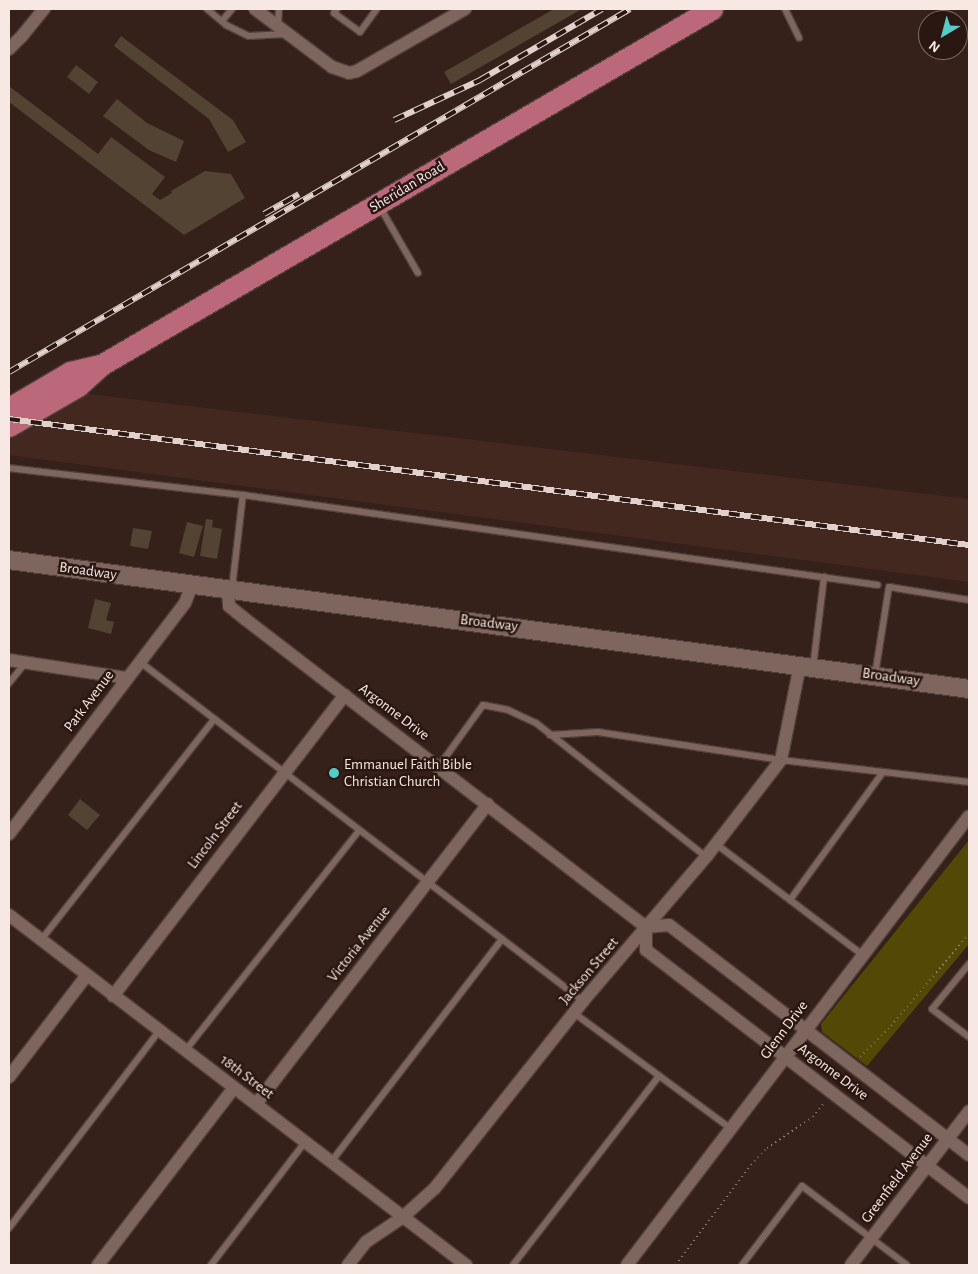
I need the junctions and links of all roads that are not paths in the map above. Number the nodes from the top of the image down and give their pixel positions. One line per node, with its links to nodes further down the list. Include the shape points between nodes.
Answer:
1 (44, 9): 15 (street)
2 (207, 9): 11 (lane)
3 (232, 9): 11 (lane)
4 (255, 9): 12 (street)
5 (279, 9): 12 (lane)
6 (337, 9): 7 (lane, via 334,13 360,32)
7 (377, 9)
8 (465, 9): 13 (street, via 349,73 332,67)
9 (712, 9): 18 (highway, Sheridan Road)
10 (784, 9): 16 (lane)
11 (222, 22): 13 (lane, via 249,36)
12 (278, 26): 13 (street)
13 (289, 34)
14 (9, 35): 15 (street)
15 (22, 36): 17 (street)
16 (799, 38)
17 (9, 49)
18 (378, 204): 19 (lane); 20 (highway, Sheridan Road)
19 (418, 273)
20 (101, 365): 21 (highway, Sheridan Road, via 70,372); 22 (highway, Sheridan Road, via 78,386)
21 (9, 408)
22 (9, 426)
23 (9, 468): 24 (lane)
24 (242, 495): 26 (lane); 29 (lane)
25 (9, 560): 27 (street, Broadway)
26 (824, 577): 28 (lane); 34 (lane)
27 (192, 585): 29 (street, Broadway); 32 (street, Park Avenue, via 185,603)
28 (878, 586)
29 (230, 590): 34 (street, Broadway); 39 (street, Argonne Drive, via 229,606)
30 (969, 600): 35 (lane, via 889,587)
31 (9, 660): 33 (street)
32 (139, 661): 36 (street, Park Avenue); 40 (lane)
33 (25, 663): 36 (street); 37 (lane)
34 (806, 666): 35 (street, Broadway); 42 (street, Jackson Street)
35 (875, 675): 38 (street, Broadway)
36 (126, 678): 50 (street, Park Avenue)
37 (9, 683)
38 (969, 689)
39 (345, 695): 43 (street, Argonne Drive); 44 (street, Lincoln Street)
40 (214, 719): 44 (lane); 58 (lane)
41 (550, 735): 42 (lane, via 598,732); 43 (lane, via 508,710 483,705); 52 (lane)
42 (780, 760): 45 (lane); 51 (street, Jackson Street)
43 (439, 766): 47 (street, Argonne Drive)
44 (284, 772): 49 (lane); 62 (street, Lincoln Street)
45 (883, 772): 46 (lane); 54 (lane)
46 (969, 782)
47 (488, 804): 53 (street, Victoria Avenue); 56 (street, Argonne Drive)
48 (969, 816): 59 (street, Glenn Drive)
49 (358, 831): 53 (lane); 68 (lane)
50 (9, 834)
51 (716, 844): 52 (street, Jackson Street); 54 (lane)
52 (706, 856): 56 (street, Jackson Street)
53 (427, 883): 57 (lane); 73 (street, Victoria Avenue)
54 (790, 900): 59 (lane)
55 (9, 915): 58 (street, 18th Street)
56 (646, 928): 63 (street, Jackson Street); 65 (street, Argonne Drive, via 669,925); 69 (street, Argonne Drive, via 646,950)
57 (502, 939): 63 (lane); 79 (lane)
58 (41, 940): 61 (street, 18th Street)
59 (863, 955): 65 (street, Glenn Drive)
60 (969, 964): 67 (lane, via 932,1009)
61 (87, 975): 62 (street, 18th Street); 71 (street)
62 (114, 996): 66 (street, 18th Street)
63 (583, 1001): 64 (street, Jackson Street)
64 (574, 1013): 70 (lane); 82 (street, Jackson Street, via 435,1188)
65 (805, 1030): 69 (street, Glenn Drive); 76 (street, Argonne Drive)
66 (159, 1031): 68 (street, 18th Street); 83 (lane)
67 (969, 1038)
68 (186, 1051): 72 (street, 18th Street)
69 (785, 1056): 75 (street, Glenn Drive); 80 (street, Argonne Drive)
70 (659, 1076): 75 (lane); 89 (lane)
71 (9, 1077)
72 (234, 1088): 73 (street, 18th Street); 85 (street)
73 (256, 1104): 77 (street, 18th Street)
74 (969, 1111): 76 (street, Greenfield Avenue)
75 (730, 1128): 90 (street, Glenn Drive)
76 (948, 1139): 78 (street, Argonne Drive); 80 (street, Greenfield Avenue)
77 (305, 1142): 79 (street, 18th Street); 86 (lane)
78 (969, 1155)
79 (331, 1162): 82 (street, 18th Street)
80 (928, 1166): 81 (street, Argonne Drive); 84 (street, Greenfield Avenue)
81 (969, 1198)
82 (403, 1217): 87 (street, Jackson Street, via 366,1242); 88 (street, 18th Street)
83 (9, 1228)
84 (872, 1239): 91 (lane, via 802,1186); 92 (street, Greenfield Avenue); 93 (lane)
85 (98, 1265)
86 (211, 1265)
87 (348, 1265)
88 (466, 1265)
89 (513, 1265)
90 (627, 1265)
91 (742, 1265)
92 (851, 1265)
93 (907, 1265)

